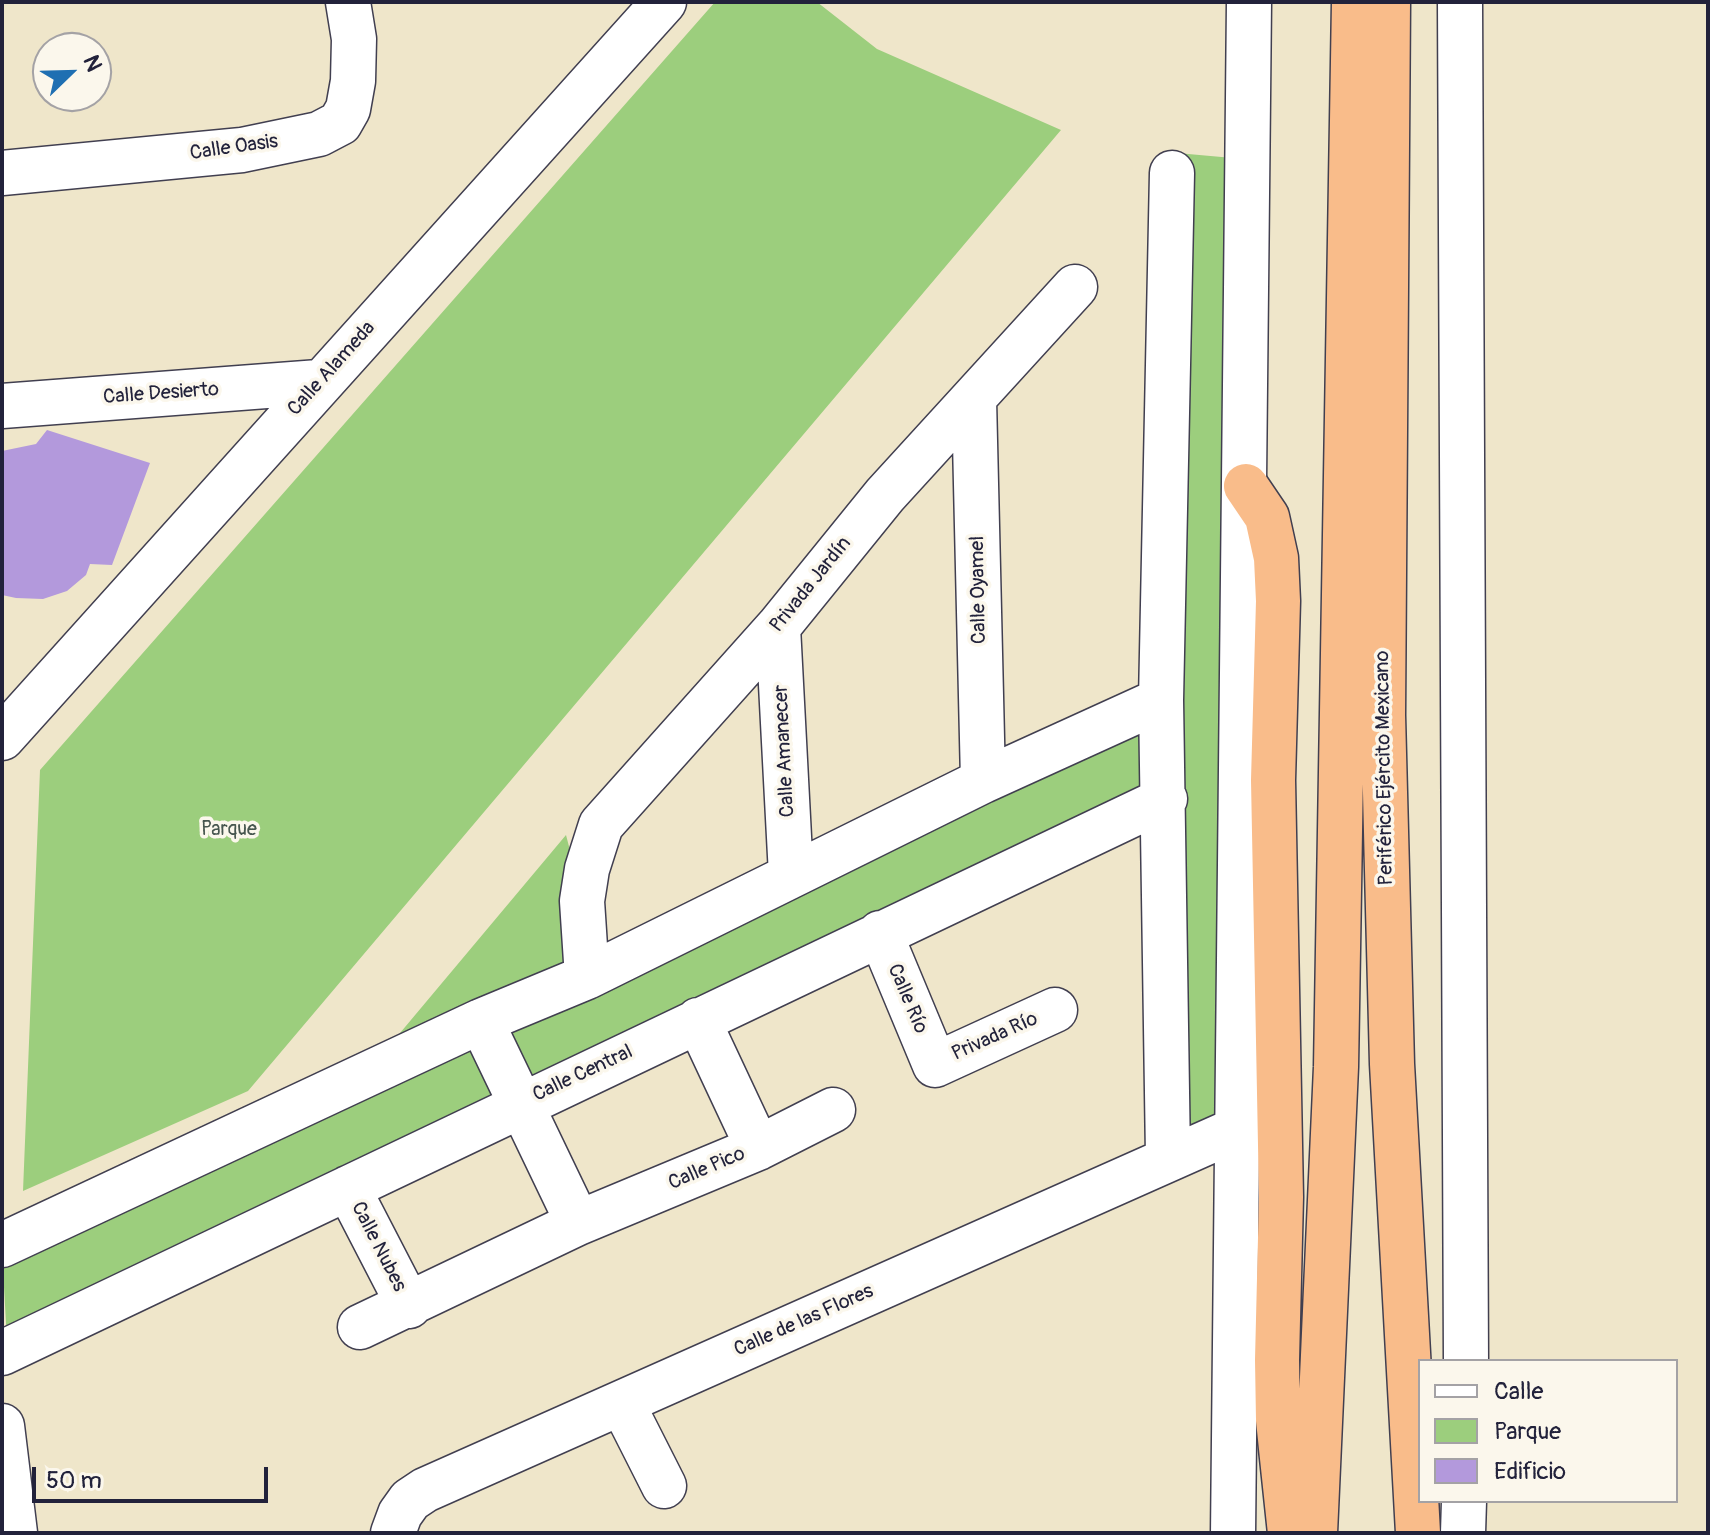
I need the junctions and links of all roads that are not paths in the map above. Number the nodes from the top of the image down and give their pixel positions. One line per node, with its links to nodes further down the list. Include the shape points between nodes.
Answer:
1 (348, 2): 7 (street, Calle Oasis, via 354,39 348,109 340,123 319,134 242,150)
2 (664, 2): 10 (street, Calle Alameda)
3 (1249, 2): 13 (street)
4 (1354, 2): 16 (highway, Periférico Ejército Mexicano)
5 (1388, 2): 16 (highway, Periférico Ejército Mexicano)
6 (1460, 2): 38 (street)
7 (2, 173)
8 (1172, 173): 15 (street)
9 (1075, 287): 11 (street, Privada Jardín)
10 (319, 382): 12 (street, Calle Desierto); 17 (street, Calle Alameda)
11 (974, 399): 14 (street, Privada Jardín, via 885,495); 18 (street, Calle Oyamel)
12 (2, 406)
13 (1246, 486): 29 (street); 46 (highway, via 1267,517 1278,601 1273,780 1281,1197 1277,1360)
14 (778, 627): 20 (street, Calle Amanecer); 22 (street, Privada Jardín, via 601,825 582,901)
15 (1161, 700): 18 (street); 19 (street)
16 (1363, 713): 47 (highway, Periférico Ejército Mexicano, via 1336,1067); 48 (highway, Periférico Ejército Mexicano, via 1392,1064)
17 (2, 738)
18 (983, 781): 20 (street)
19 (1165, 799): 21 (street, Calle Central); 31 (street)
20 (791, 875): 22 (street)
21 (880, 933): 24 (street, Calle Central); 26 (street, Calle Río)
22 (587, 977): 25 (street)
23 (1055, 1010): 26 (street, Privada Río)
24 (698, 1020): 27 (street, Calle Central); 30 (street)
25 (481, 1021): 27 (street); 34 (street)
26 (935, 1065)
27 (522, 1103): 32 (street, Calle Central); 33 (street)
28 (833, 1110): 30 (street, Calle Pico)
29 (1235, 1130): 31 (street, Calle de las Flores); 45 (street)
30 (758, 1148): 33 (street, Calle Pico)
31 (1168, 1157): 39 (street, Calle de las Flores)
32 (348, 1188): 35 (street, Calle Nubes); 37 (street, Calle Central)
33 (578, 1223): 35 (street, Calle Pico)
34 (2, 1245)
35 (409, 1306): 36 (street, Calle Pico)
36 (360, 1327)
37 (2, 1353)
38 (1466, 1359)
39 (622, 1403): 41 (street); 44 (street, Calle de las Flores, via 425,1490 405,1507)
40 (2, 1426): 43 (street)
41 (664, 1486)
42 (1464, 1503): 49 (street)
43 (15, 1533)
44 (393, 1533)
45 (1233, 1533)
46 (1290, 1533)
47 (1315, 1533)
48 (1418, 1533)
49 (1463, 1533)

